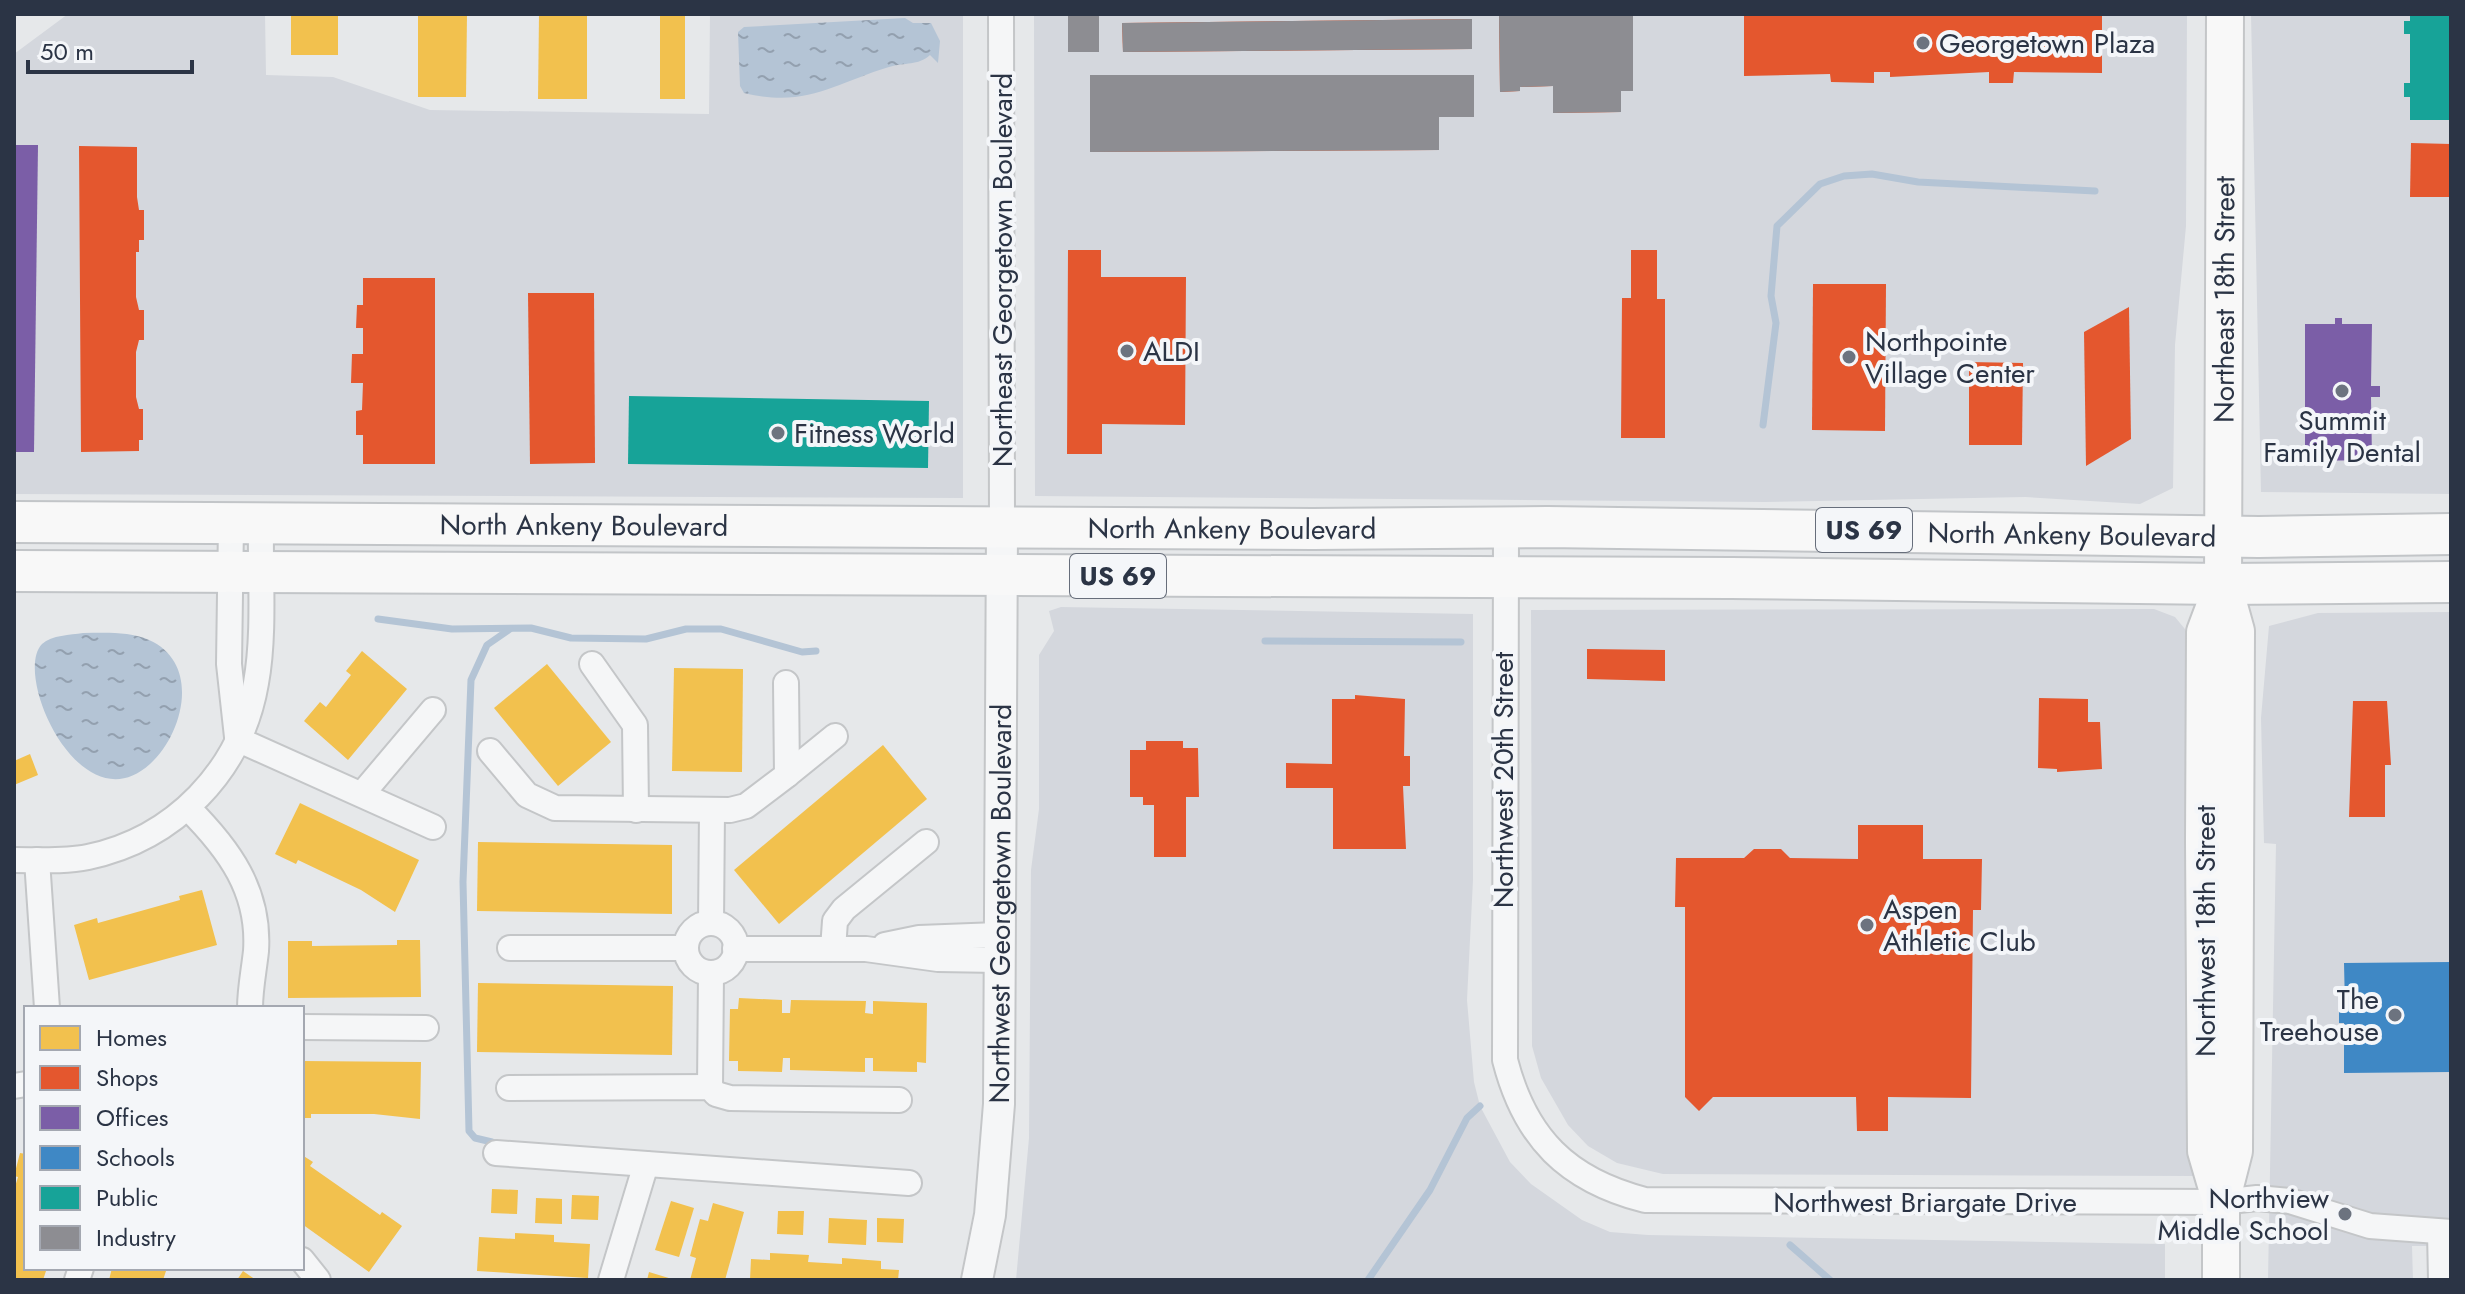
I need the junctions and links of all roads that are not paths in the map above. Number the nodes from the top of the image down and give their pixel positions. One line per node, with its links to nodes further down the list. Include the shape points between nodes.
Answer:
1 (1001, 14): 5 (street, Northeast Georgetown Boulevard)
2 (2225, 14): 8 (main road, Northeast 18th Street)
3 (14, 522): 4 (main road, North Ankeny Boulevard / US 69)
4 (246, 524): 5 (main road, North Ankeny Boulevard / US 69); 10 (street)
5 (1002, 527): 6 (main road, North Ankeny Boulevard / US 69); 11 (street, Northwest Georgetown Boulevard)
6 (1506, 528): 8 (main road, North Ankeny Boulevard / US 69); 12 (street, Northwest 20th Street)
7 (2451, 534): 8 (main road, North Ankeny Boulevard / US 69)
8 (2223, 536): 14 (main road, Northeast 18th Street)
9 (14, 571): 10 (main road, North Ankeny Boulevard / US 69)
10 (245, 571): 11 (main road, North Ankeny Boulevard / US 69); 19 (street, via 230,695)
11 (1001, 575): 12 (main road, North Ankeny Boulevard / US 69); 32 (street, Northwest Georgetown Boulevard)
12 (1503, 578): 14 (main road, North Ankeny Boulevard / US 69); 40 (street, Northwest 20th Street)
13 (2451, 582): 14 (main road, North Ankeny Boulevard / US 69)
14 (2223, 584): 47 (main road, Northwest 18th Street, via 2205,632 2204,827 2206,1151)
15 (592, 664): 24 (street, via 635,725)
16 (786, 683): 21 (street)
17 (433, 710): 22 (street)
18 (835, 736): 21 (street)
19 (237, 739): 22 (street); 23 (street, via 215,779)
20 (490, 751): 24 (street, via 513,781 543,805)
21 (787, 775): 25 (street, via 746,806)
22 (362, 794): 26 (street)
23 (188, 808): 28 (street, via 117,850 84,858); 37 (street, via 228,850 252,902 256,953)
24 (636, 810): 25 (street)
25 (712, 811): 29 (street)
26 (433, 827)
27 (926, 842): 34 (street, via 844,909 835,921)
28 (26, 860): 36 (street)
29 (711, 923): 31 (street, via 693,931); 33 (street, via 732,934)
30 (510, 948): 31 (street)
31 (685, 948): 35 (street, via 697,969)
32 (998, 948): 34 (street, via 938,959); 52 (street, Northwest Georgetown Boulevard, via 995,1163)
33 (735, 949): 34 (street); 35 (street, via 729,964)
34 (833, 949)
35 (711, 973): 41 (street)
36 (47, 1006)
37 (250, 1006)
38 (304, 1027): 39 (street)
39 (426, 1028)
40 (1503, 1031): 47 (street, Northwest Briargate Drive, via 1513,1089 1542,1141 1589,1180 1645,1200)
41 (710, 1087): 42 (street); 43 (street, via 730,1098)
42 (509, 1088)
43 (899, 1100)
44 (496, 1153): 45 (street)
45 (646, 1164): 46 (street); 51 (street)
46 (909, 1183)
47 (2221, 1202): 48 (street, Northwest Briargate Drive, via 2290,1201 2370,1226); 53 (main road, Northwest 18th Street)
48 (2445, 1232): 54 (street, Northwest Briargate Drive)
49 (304, 1262): 50 (street)
50 (318, 1280)
51 (611, 1280)
52 (977, 1280)
53 (2221, 1280)
54 (2441, 1280)

